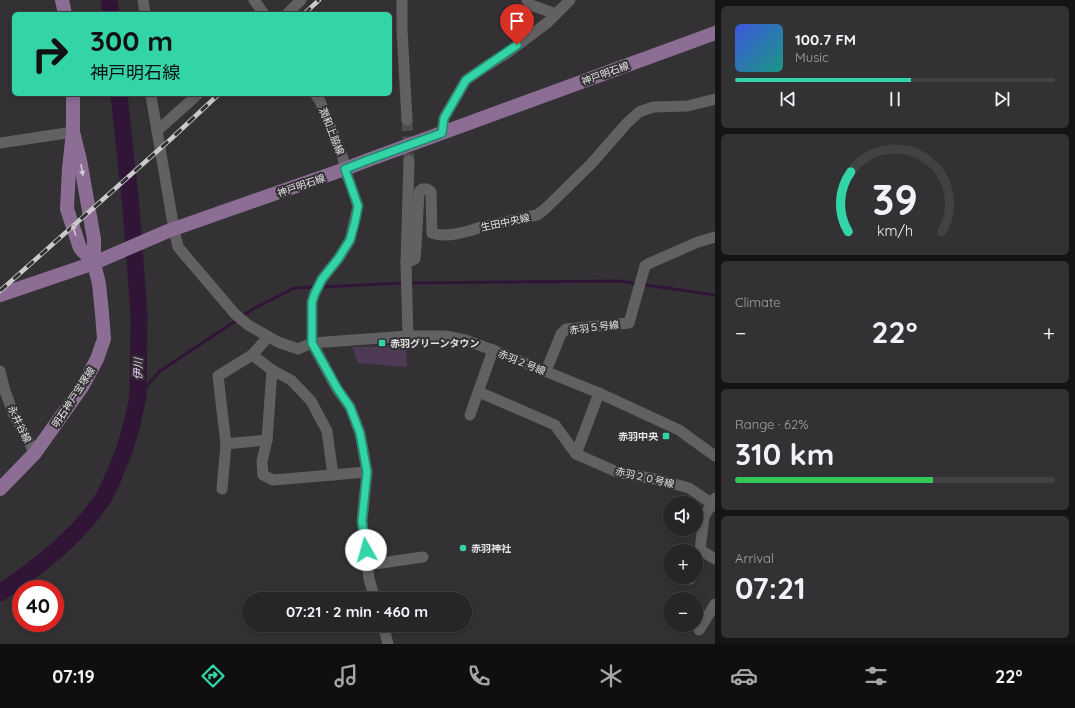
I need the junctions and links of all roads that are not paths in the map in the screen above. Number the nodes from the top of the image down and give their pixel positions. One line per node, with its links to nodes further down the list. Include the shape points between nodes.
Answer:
1 (62, 0): 8 (main road)
2 (143, 0): 9 (street)
3 (254, 0): 10 (street)
4 (301, 0): 11 (street)
5 (402, 0): 19 (street)
6 (527, 0): 12 (street, via 531,5)
7 (570, 0): 12 (street)
8 (65, 12)
9 (145, 12)
10 (263, 12)
11 (288, 12)
12 (556, 14): 22 (street, via 507,53 466,80 444,118)
13 (715, 33): 22 (main road, 神戸明石線)
14 (73, 96): 21 (main road, 明石神戸宝塚線)
15 (151, 96): 20 (street, 赤羽２号線)
16 (196, 96): 20 (street)
17 (316, 96): 25 (street, 潤和上脇線, via 343,158)
18 (715, 99): 29 (street, 生田中央線, via 688,106 653,107 639,112 627,122 591,164 537,216 450,235 438,235 432,233 431,192 422,189 419,192 415,259)
19 (407, 120)
20 (157, 131): 26 (street, 赤羽２号線)
21 (73, 132): 23 (street); 28 (main road, 明石神戸宝塚線, one-way to 28); 28 (main road, 明石神戸宝塚線, one-way to 21, via 80,248 68,209)
22 (442, 133): 25 (main road, 神戸明石線)
23 (0, 143)
24 (409, 161): 29 (street)
25 (345, 169): 26 (main road, 神戸明石線); 33 (street, 潤和上脇線, via 358,206 355,222 350,240 322,279 312,302)
26 (171, 230): 28 (main road, 神戸明石線); 32 (street, 赤羽２号線, via 178,247 235,314)
27 (715, 237): 38 (street, 赤羽５号線, via 645,266 629,323 566,329 561,334)
28 (100, 260): 30 (main road, 神戸明石線); 44 (main road, 明石神戸宝塚線, via 99,284 104,339 82,387)
29 (406, 263): 31 (street)
30 (0, 295)
31 (408, 336): 33 (street, 赤羽２号線); 34 (street, 赤羽２号線, via 446,336)
32 (268, 337): 33 (street, 赤羽２号線, via 298,349); 35 (street)
33 (312, 343): 47 (street, via 350,407 360,433)
34 (493, 350): 38 (street, 赤羽２号線); 39 (street)
35 (252, 355): 36 (street); 43 (street, via 218,376)
36 (272, 370): 42 (street); 48 (street, via 291,380 311,401 327,431)
37 (0, 371): 44 (street, 永井谷線, via 13,413)
38 (546, 371): 40 (street, 赤羽２号線)
39 (479, 392): 41 (street); 45 (street, via 556,425)
40 (599, 394): 45 (street); 46 (street, 赤羽２号線, via 679,430)
41 (470, 415)
42 (266, 440): 43 (street); 48 (street, via 262,461 263,476 272,480)
43 (226, 444): 50 (street)
44 (35, 453): 49 (main road, 明石神戸宝塚線)
45 (576, 454): 51 (street, 赤羽２０号線, via 617,472 689,488)
46 (715, 456)
47 (367, 472): 48 (street); 56 (street, via 362,521)
48 (334, 475)
49 (0, 489)
50 (222, 489)
51 (714, 503): 52 (street, via 704,517)
52 (701, 544)
53 (703, 552): 55 (street)
54 (423, 557): 56 (street)
55 (715, 559)
56 (367, 565): 57 (street)
57 (373, 592)
58 (715, 604): 59 (street)
59 (703, 624)
60 (385, 632): 61 (street)
61 (388, 644)

